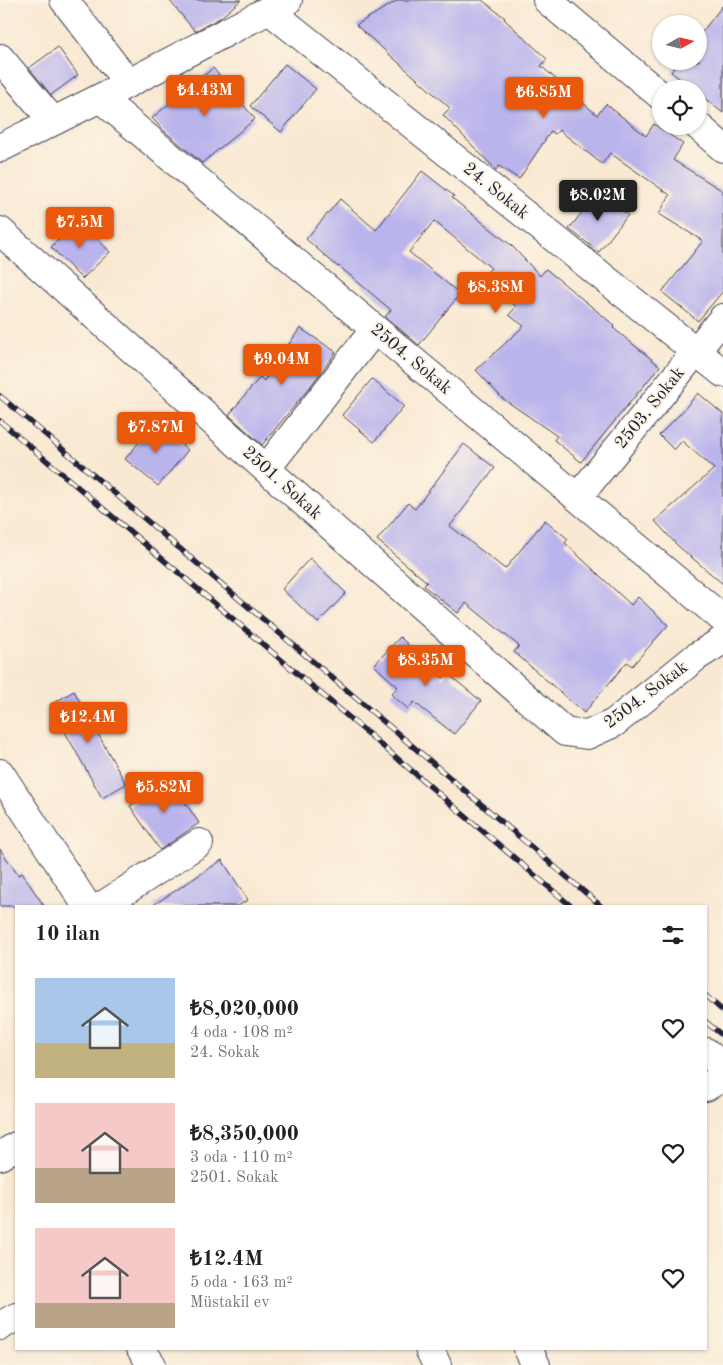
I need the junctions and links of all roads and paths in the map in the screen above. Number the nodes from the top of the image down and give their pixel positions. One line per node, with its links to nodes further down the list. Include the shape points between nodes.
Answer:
1 (64, 0): 5 (street)
2 (548, 0): 6 (street)
3 (264, 7): 5 (street); 15 (street, 24. Sokak)
4 (0, 58): 8 (street)
5 (128, 83): 7 (street)
6 (652, 88)
7 (100, 98): 8 (street); 14 (street, 2504. Sokak)
8 (53, 121): 10 (street)
9 (707, 134): 11 (street)
10 (0, 148)
11 (723, 148)
12 (0, 231): 17 (street, 2501. Sokak)
13 (723, 318): 15 (street, 2503. Sokak)
14 (375, 329): 17 (street); 18 (street, 2504. Sokak)
15 (696, 351): 16 (street, 24. Sokak); 18 (street, 2503. Sokak)
16 (723, 373)
17 (266, 469): 21 (street, 2501. Sokak)
18 (578, 497): 19 (street, 2504. Sokak)
19 (723, 619)
20 (723, 640): 21 (street, 2504. Sokak, via 696,657 614,723 586,735)
21 (565, 732)
22 (0, 773): 24 (street)
23 (199, 843): 25 (street)
24 (86, 905)
25 (104, 905)
26 (707, 1053): 27 (street)
27 (723, 1067)
28 (723, 1077): 29 (street)
29 (707, 1086)
30 (15, 1147): 31 (street)
31 (0, 1156)
32 (15, 1318): 33 (street)
33 (0, 1326)
34 (142, 1350): 36 (street)
35 (430, 1350): 37 (street)
36 (152, 1365)
37 (437, 1365)

